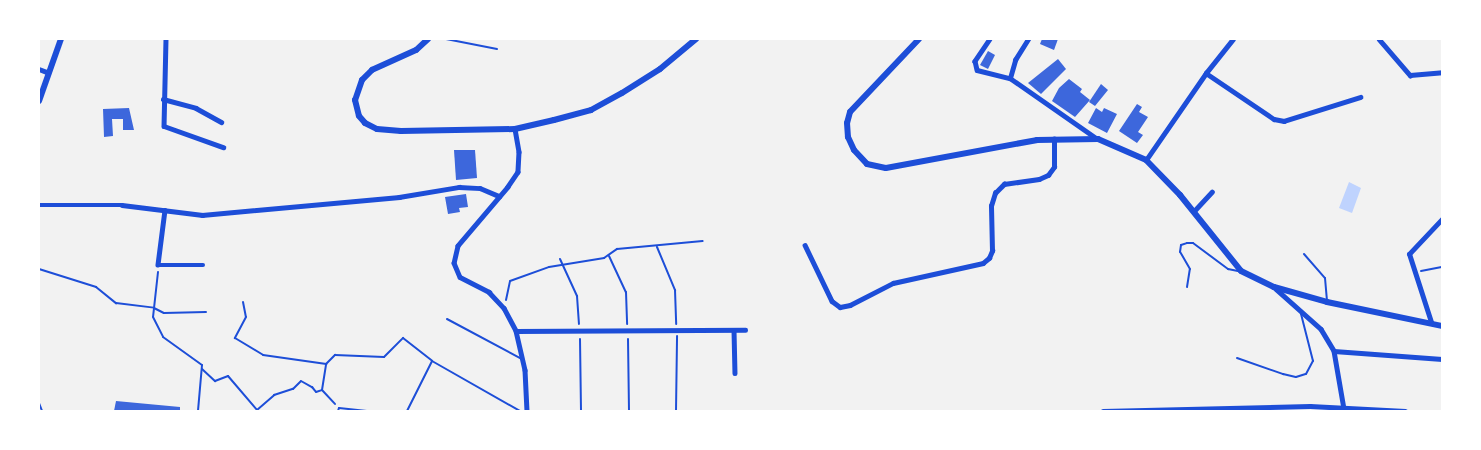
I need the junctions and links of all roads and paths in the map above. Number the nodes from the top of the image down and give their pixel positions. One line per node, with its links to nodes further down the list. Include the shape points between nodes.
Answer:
1 (61, 39): 14 (main road)
2 (166, 39): 19 (street)
3 (428, 39): 22 (main road, via 416,50 372,70 362,80 355,100 359,116 377,129 393,131)
4 (446, 39): 10 (lane)
5 (919, 39): 23 (main road, via 850,112 848,137 867,164 886,168)
6 (990, 39): 17 (street, via 974,66 979,71)
7 (1028, 39): 17 (street, via 1015,60)
8 (1233, 39): 16 (street)
9 (1379, 39): 15 (street, via 1410,75)
10 (457, 40): 12 (lane)
11 (694, 41): 22 (main road, via 660,69 591,110)
12 (497, 49)
13 (39, 69): 14 (street)
14 (47, 72): 20 (main road)
15 (1442, 72)
16 (1206, 73): 18 (street, via 1274,119 1284,121); 26 (street)
17 (1010, 78): 24 (street)
18 (1360, 97)
19 (163, 99): 21 (street, via 196,108); 25 (street, via 164,126)
20 (39, 101)
21 (220, 122)
22 (515, 129): 28 (street, via 518,172)
23 (1054, 139): 24 (main road); 34 (street, via 1054,167 1048,176 1004,184 995,193 991,206 992,251 982,263 893,283 840,307 832,301)
24 (1098, 140): 26 (main road)
25 (223, 147)
26 (1146, 160): 31 (main road)
27 (1212, 192): 31 (street)
28 (498, 196): 30 (street, via 480,188 459,187 399,197 202,215); 47 (street, via 458,246 454,263 460,277 489,292)
29 (39, 205): 30 (street, via 122,205)
30 (165, 210): 36 (street)
31 (1194, 211): 40 (main road)
32 (1442, 219): 41 (street, via 1410,249 1408,258)
33 (702, 241): 47 (path, via 617,249 604,258 549,267 510,282)
34 (806, 245)
35 (1304, 254): 45 (lane, via 1325,278)
36 (158, 265): 37 (street); 46 (path)
37 (203, 265)
38 (1442, 267): 41 (path)
39 (39, 269): 46 (path, via 96,287 116,303)
40 (1241, 271): 42 (lane, via 1228,269 1193,243 1187,243 1181,245 1180,252 1190,269); 43 (main road)
41 (1413, 273): 51 (street)
42 (1187, 287)
43 (1274, 287): 45 (main road); 48 (street)
44 (243, 302): 61 (path, via 246,317 235,338 263,354)
45 (1327, 302): 51 (main road)
46 (154, 308): 49 (path, via 164,313); 62 (path, via 153,317 163,336 202,365)
47 (504, 308): 55 (street)
48 (1300, 309): 56 (street, via 1321,329); 58 (lane, via 1313,361 1306,374 1283,374)
49 (206, 312)
50 (447, 319): 57 (lane)
51 (1431, 322): 52 (main road)
52 (1442, 326)
53 (734, 330): 54 (street); 55 (street); 63 (street)
54 (745, 330)
55 (516, 331): 57 (street)
56 (1334, 351): 59 (street); 68 (street)
57 (522, 358): 74 (street)
58 (1237, 358)
59 (1442, 359)
60 (432, 361): 61 (path, via 403,338 384,357 335,354); 72 (path); 73 (path)
61 (326, 364): 64 (path)
62 (201, 369): 66 (path, via 215,381 228,376); 70 (path)
63 (735, 373)
64 (322, 390): 66 (path, via 316,392 301,381 293,389 274,395); 67 (path)
65 (39, 403): 69 (lane)
66 (257, 410)
67 (338, 410): 71 (lane)
68 (1344, 410): 75 (street, via 1310,406); 76 (street)
69 (42, 411)
70 (198, 411)
71 (367, 411)
72 (407, 411)
73 (520, 411)
74 (527, 411)
75 (1103, 411)
76 (1406, 411)

